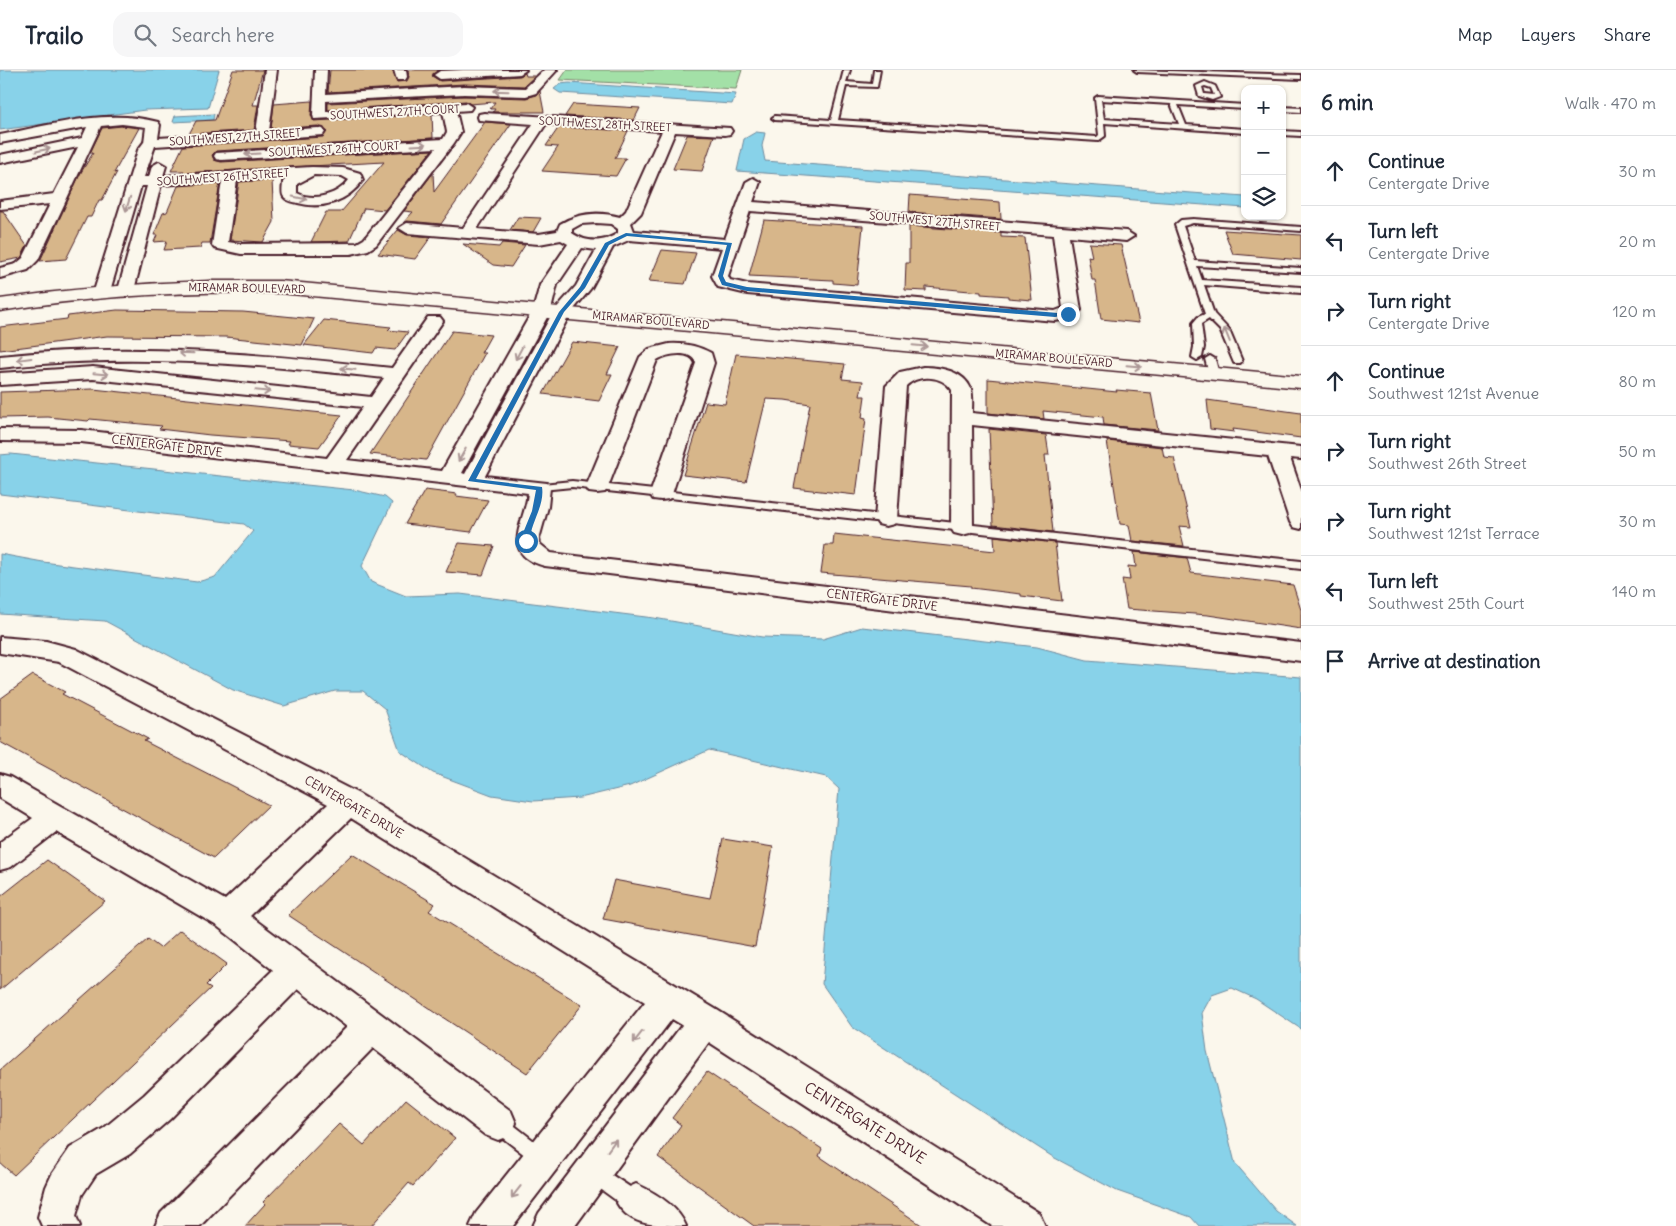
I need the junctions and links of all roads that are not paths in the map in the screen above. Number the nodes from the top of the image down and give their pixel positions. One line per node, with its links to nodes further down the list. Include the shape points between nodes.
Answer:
1 (271, 70): 39 (street)
2 (520, 70): 7 (street)
3 (551, 70): 15 (street, one-way to 15, via 530,91)
4 (847, 70): 13 (lane)
5 (877, 70): 13 (lane, via 875,86)
6 (1136, 70): 8 (lane)
7 (480, 71): 9 (street); 15 (street, via 481,85)
8 (1201, 72): 10 (lane); 12 (lane, via 1228,78); 14 (lane)
9 (431, 75)
10 (1301, 77)
11 (324, 78): 16 (street)
12 (1301, 83)
13 (843, 84): 30 (lane)
14 (1205, 84): 17 (lane, via 1213,86 1218,96); 17 (lane, via 1199,86 1201,95)
15 (471, 90): 16 (street)
16 (320, 98): 25 (street)
17 (1212, 98): 19 (lane)
18 (1174, 103): 19 (lane); 29 (lane, via 1098,98); 32 (lane)
19 (1217, 106): 21 (lane)
20 (470, 107): 22 (street, SOUTHWEST 27TH COURT)
21 (1241, 107)
22 (449, 108): 25 (street, SOUTHWEST 27TH COURT); 44 (street, via 454,132)
23 (1286, 109): 24 (lane)
24 (1301, 110)
25 (319, 116): 36 (street)
26 (484, 117): 28 (street, SOUTHWEST 28TH STREET)
27 (775, 118): 30 (lane)
28 (542, 120): 33 (street, SOUTHWEST 28TH STREET); 61 (street)
29 (1101, 121): 30 (lane, via 1102,136 1098,139); 32 (lane)
30 (834, 122)
31 (96, 124): 41 (street); 42 (street); 43 (street, via 146,121 153,125)
32 (1183, 126): 34 (lane)
33 (670, 128): 35 (street, SOUTHWEST 28TH STREET); 58 (street)
34 (1241, 130)
35 (725, 131)
36 (318, 132): 39 (street, SOUTHWEST 27TH STREET); 45 (street)
37 (1286, 133): 38 (lane)
38 (1301, 134)
39 (262, 135): 40 (street, SOUTHWEST 27TH STREET)
40 (224, 138): 43 (street, SOUTHWEST 27TH STREET); 46 (street)
41 (0, 140)
42 (87, 141): 47 (street, one-way to 42); 52 (street)
43 (157, 142): 49 (street); 50 (street, via 145,150)
44 (447, 143): 45 (street, SOUTHWEST 26TH COURT, one-way to 44); 48 (street, via 370,242 351,249 227,248 220,245)
45 (318, 150): 46 (street, SOUTHWEST 26TH COURT, one-way to 46); 48 (street, SOUTHWEST 26TH STREET, via 312,171)
46 (221, 156): 48 (street)
47 (0, 159)
48 (223, 177): 49 (street, SOUTHWEST 26TH STREET)
49 (156, 181): 50 (street, SOUTHWEST 26TH STREET); 55 (street)
50 (135, 182): 56 (street, one-way to 56)
51 (752, 182): 54 (street)
52 (60, 198): 53 (street); 70 (street, via 30,260 22,267)
53 (0, 205)
54 (744, 206): 60 (street, SOUTHWEST 27TH STREET); 66 (street)
55 (144, 223): 56 (street); 72 (street)
56 (122, 225): 73 (street)
57 (407, 228): 61 (street)
58 (624, 229): 64 (street, via 606,218 586,218 565,227); 65 (street); 66 (street)
59 (1301, 230): 67 (lane, via 1184,222 1178,225)
60 (1060, 231): 62 (street, SOUTHWEST 27TH STREET); 66 (street, via 1072,310 1055,316 747,289 724,284 720,276)
61 (467, 233): 63 (street)
62 (1126, 236)
63 (539, 239): 64 (street); 68 (street, via 557,246 562,252)
64 (570, 239): 65 (street); 68 (street, via 574,248)
65 (607, 244): 78 (street, via 582,288)
66 (730, 244)
67 (1192, 262): 69 (lane); 71 (lane)
68 (562, 265): 76 (street)
69 (1301, 270)
70 (0, 273)
71 (1198, 282): 74 (lane); 79 (lane)
72 (127, 284): 73 (street, MIRAMAR BOULEVARD); 76 (street, MIRAMAR BOULEVARD, via 280,287)
73 (103, 286): 75 (street, MIRAMAR BOULEVARD); 77 (street, MIRAMAR BOULEVARD)
74 (1301, 290)
75 (0, 294)
76 (542, 304): 78 (street, MIRAMAR BOULEVARD); 91 (street, one-way to 91)
77 (0, 305)
78 (567, 306): 84 (street, MIRAMAR BOULEVARD); 92 (street)
79 (1210, 316): 82 (lane, one-way to 79, via 1221,322); 84 (lane, via 1197,323 1199,348)
80 (434, 322): 86 (street)
81 (81, 355): 83 (street, one-way to 83); 86 (street, one-way to 81, via 227,355); 87 (street)
82 (1237, 361): 84 (street, MIRAMAR BOULEVARD); 85 (street, MIRAMAR BOULEVARD)
83 (0, 362)
84 (1207, 363): 89 (street, MIRAMAR BOULEVARD)
85 (1301, 367)
86 (396, 374): 90 (street)
87 (71, 375): 88 (street); 90 (street, one-way to 90, via 93,373)
88 (0, 379)
89 (1301, 382)
90 (376, 403): 97 (street)
91 (488, 411): 92 (street); 98 (street, one-way to 98)
92 (508, 413): 99 (street)
93 (962, 418): 95 (street); 103 (street, via 962,390 954,380 929,372 916,373 898,382); 105 (street)
94 (0, 435): 97 (street, CENTERGATE DRIVE, via 81,436)
95 (1277, 451): 96 (street); 104 (street)
96 (1301, 454)
97 (333, 465): 98 (street, CENTERGATE DRIVE)
98 (449, 478): 99 (street, CENTERGATE DRIVE)
99 (472, 481): 101 (street, CENTERGATE DRIVE)
100 (597, 487): 101 (lane, via 561,484); 102 (lane); 102 (street, via 649,356 684,349 704,357 705,363)
101 (532, 488): 108 (street, CENTERGATE DRIVE, via 536,511 526,533 526,541 532,552 545,559)
102 (661, 494): 103 (lane)
103 (886, 519): 105 (lane)
104 (1301, 522)
105 (962, 528): 106 (lane)
106 (1301, 565)
107 (8, 651): 110 (street, CENTERGATE DRIVE, via 67,655)
108 (1301, 652)
109 (0, 785): 111 (street)
110 (349, 802): 113 (street); 115 (street, CENTERGATE DRIVE)
111 (55, 817): 112 (street); 113 (street)
112 (0, 858)
113 (228, 917): 114 (street)
114 (296, 969): 117 (street); 122 (street, via 157,1107 117,1141 83,1162 65,1188 57,1217)
115 (668, 998): 116 (street, CENTERGATE DRIVE); 119 (street, one-way to 119)
116 (704, 1021): 120 (street, one-way to 116); 127 (street, CENTERGATE DRIVE)
117 (371, 1026): 118 (street); 123 (street)
118 (498, 1123): 119 (lane)
119 (542, 1158): 124 (street, one-way to 124)
120 (593, 1171): 121 (lane); 125 (street)
121 (636, 1203): 126 (street)
122 (61, 1226)
123 (174, 1226)
124 (489, 1226)
125 (552, 1226)
126 (667, 1226)
127 (1026, 1226)

